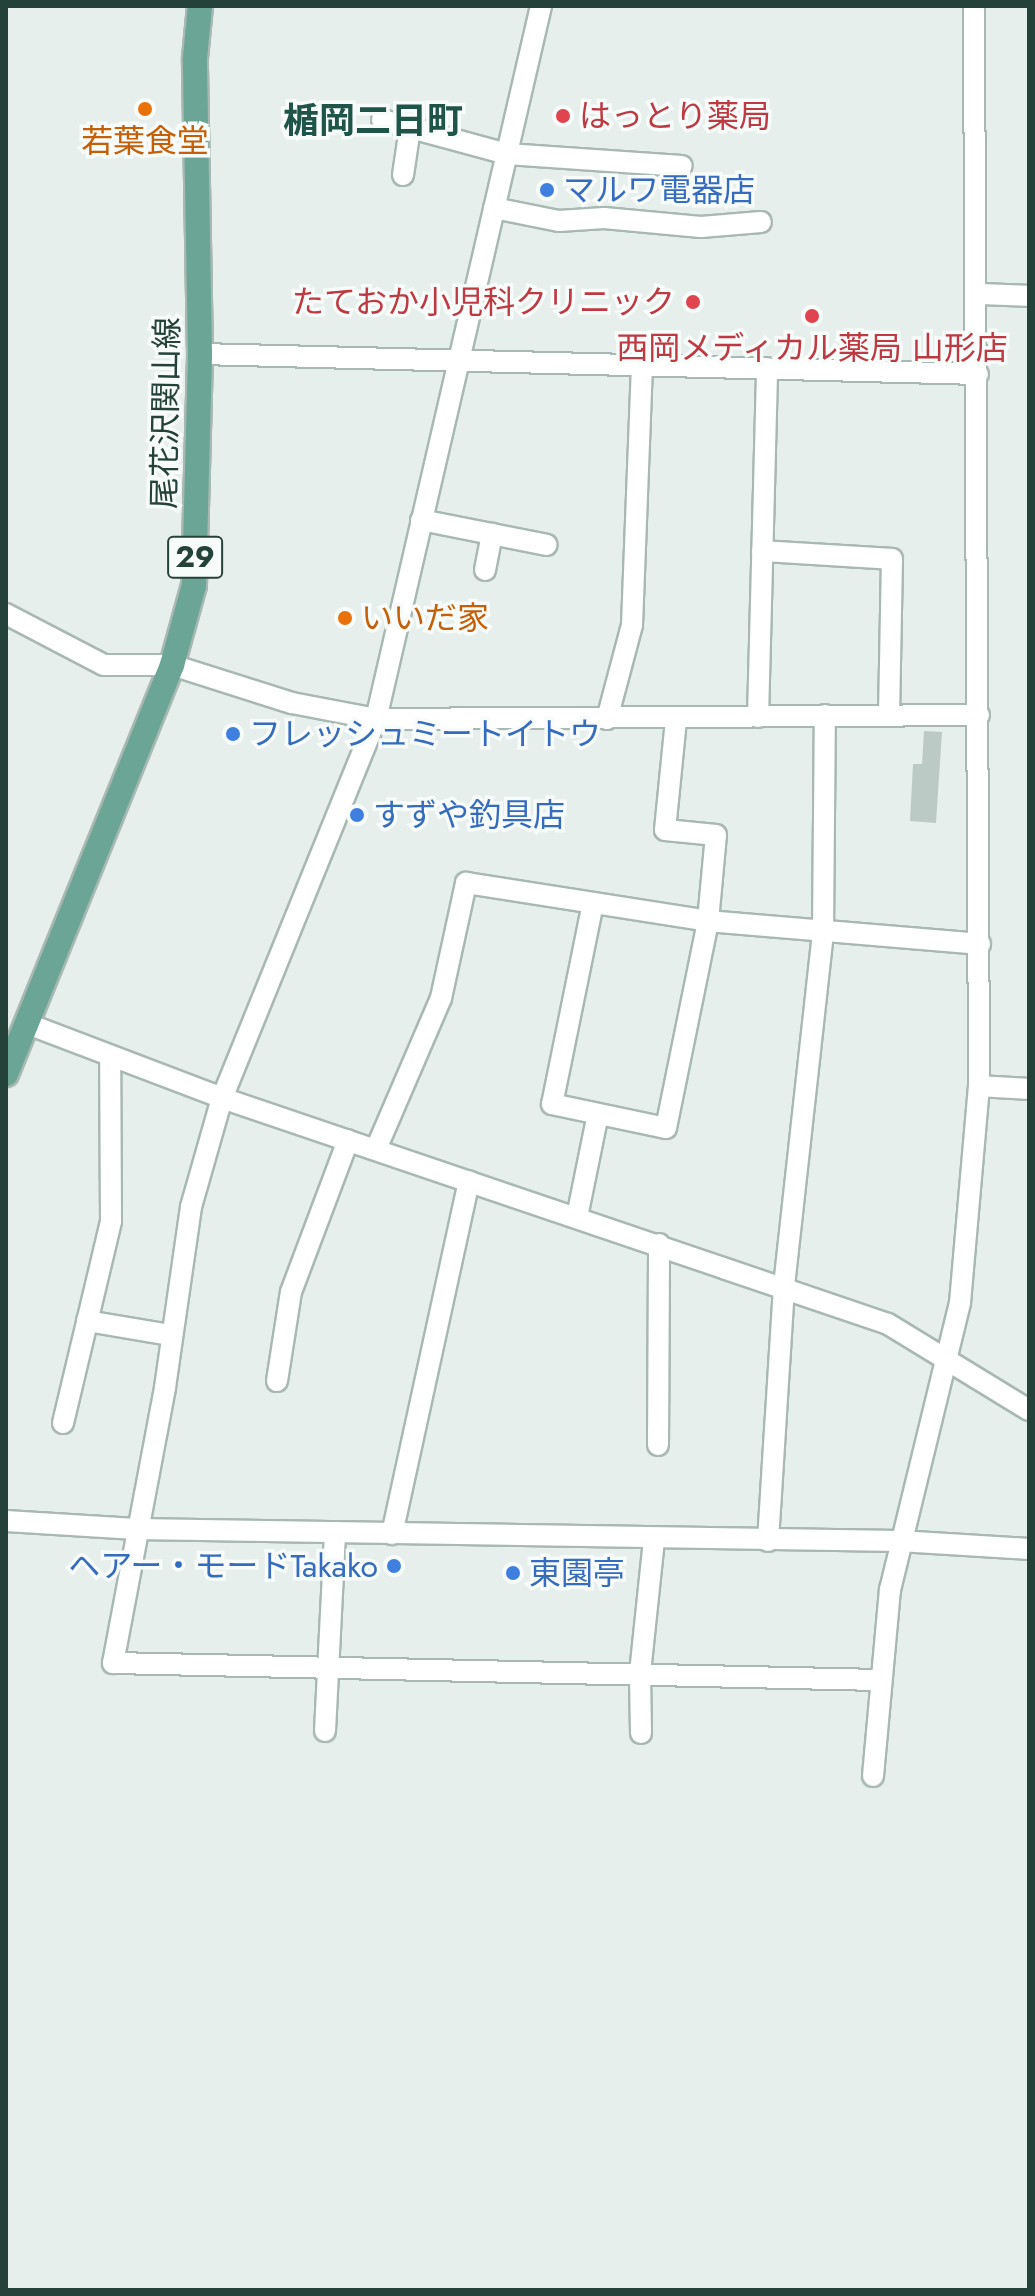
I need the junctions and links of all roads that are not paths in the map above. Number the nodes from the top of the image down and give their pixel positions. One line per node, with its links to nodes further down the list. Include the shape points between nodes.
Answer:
1 (200, 6): 13 (main road, 尾花沢関山線 / 29, via 195,58)
2 (541, 6): 6 (street)
3 (974, 6): 11 (street)
4 (382, 120): 5 (street)
5 (410, 128): 6 (street); 8 (street)
6 (507, 154): 7 (street); 9 (street)
7 (682, 166)
8 (403, 175)
9 (494, 208): 10 (street, via 559,221 604,218 701,227); 14 (street)
10 (761, 222)
11 (978, 294): 12 (street); 17 (street)
12 (1029, 296)
13 (200, 354): 14 (street); 24 (main road, 尾花沢関山線 / 29, via 194,585)
14 (458, 360): 15 (street); 18 (street)
15 (642, 365): 16 (street); 30 (street, via 632,625)
16 (767, 368): 17 (street); 21 (street)
17 (978, 374): 27 (street)
18 (421, 520): 19 (street); 29 (street)
19 (492, 534): 20 (street); 22 (street)
20 (547, 545)
21 (762, 551): 25 (street, via 892,559); 28 (street)
22 (485, 570)
23 (6, 614): 24 (street, via 104,665)
24 (172, 665): 29 (street, via 292,703); 36 (main road, 尾花沢関山線 / 29)
25 (889, 714): 26 (street); 27 (street)
26 (825, 715): 28 (street); 34 (street)
27 (979, 715): 35 (street)
28 (758, 717): 31 (street)
29 (376, 719): 30 (street); 41 (street)
30 (607, 719): 31 (street)
31 (676, 720): 33 (street, via 665,830 716,835)
32 (593, 903): 33 (street); 42 (street, via 552,1104); 44 (street, via 466,883 441,998)
33 (708, 921): 34 (street); 42 (street, via 666,1128)
34 (823, 931): 35 (street); 48 (street)
35 (980, 944): 39 (street)
36 (25, 1023): 37 (street); 38 (main road, 尾花沢関山線 / 29)
37 (110, 1056): 41 (street); 49 (street, via 111,1221)
38 (6, 1074)
39 (979, 1086): 40 (street); 51 (street, via 969,1226)
40 (1029, 1089)
41 (222, 1098): 43 (street); 50 (street, via 191,1207)
42 (598, 1114): 46 (street)
43 (348, 1140): 44 (street); 52 (street, via 291,1292)
44 (376, 1149): 45 (street)
45 (469, 1181): 46 (street); 59 (street)
46 (577, 1217): 47 (street)
47 (659, 1244): 48 (street); 55 (street)
48 (784, 1286): 51 (street, via 888,1324); 61 (street)
49 (87, 1321): 50 (street); 54 (street)
50 (171, 1335): 57 (street)
51 (949, 1358): 53 (street); 62 (street)
52 (277, 1381)
53 (1029, 1410)
54 (63, 1423)
55 (658, 1445)
56 (6, 1521): 57 (street)
57 (136, 1529): 58 (street); 65 (street, via 113,1663)
58 (335, 1532): 59 (street); 65 (street)
59 (392, 1534): 60 (street)
60 (654, 1539): 61 (street); 66 (street)
61 (768, 1541): 62 (street)
62 (899, 1541): 63 (street); 67 (street)
63 (1022, 1549): 64 (street)
64 (1029, 1565)
65 (326, 1666): 66 (street); 68 (street)
66 (640, 1673): 67 (street); 69 (street)
67 (878, 1680): 70 (street)
68 (325, 1731)
69 (641, 1733)
70 (873, 1776)

